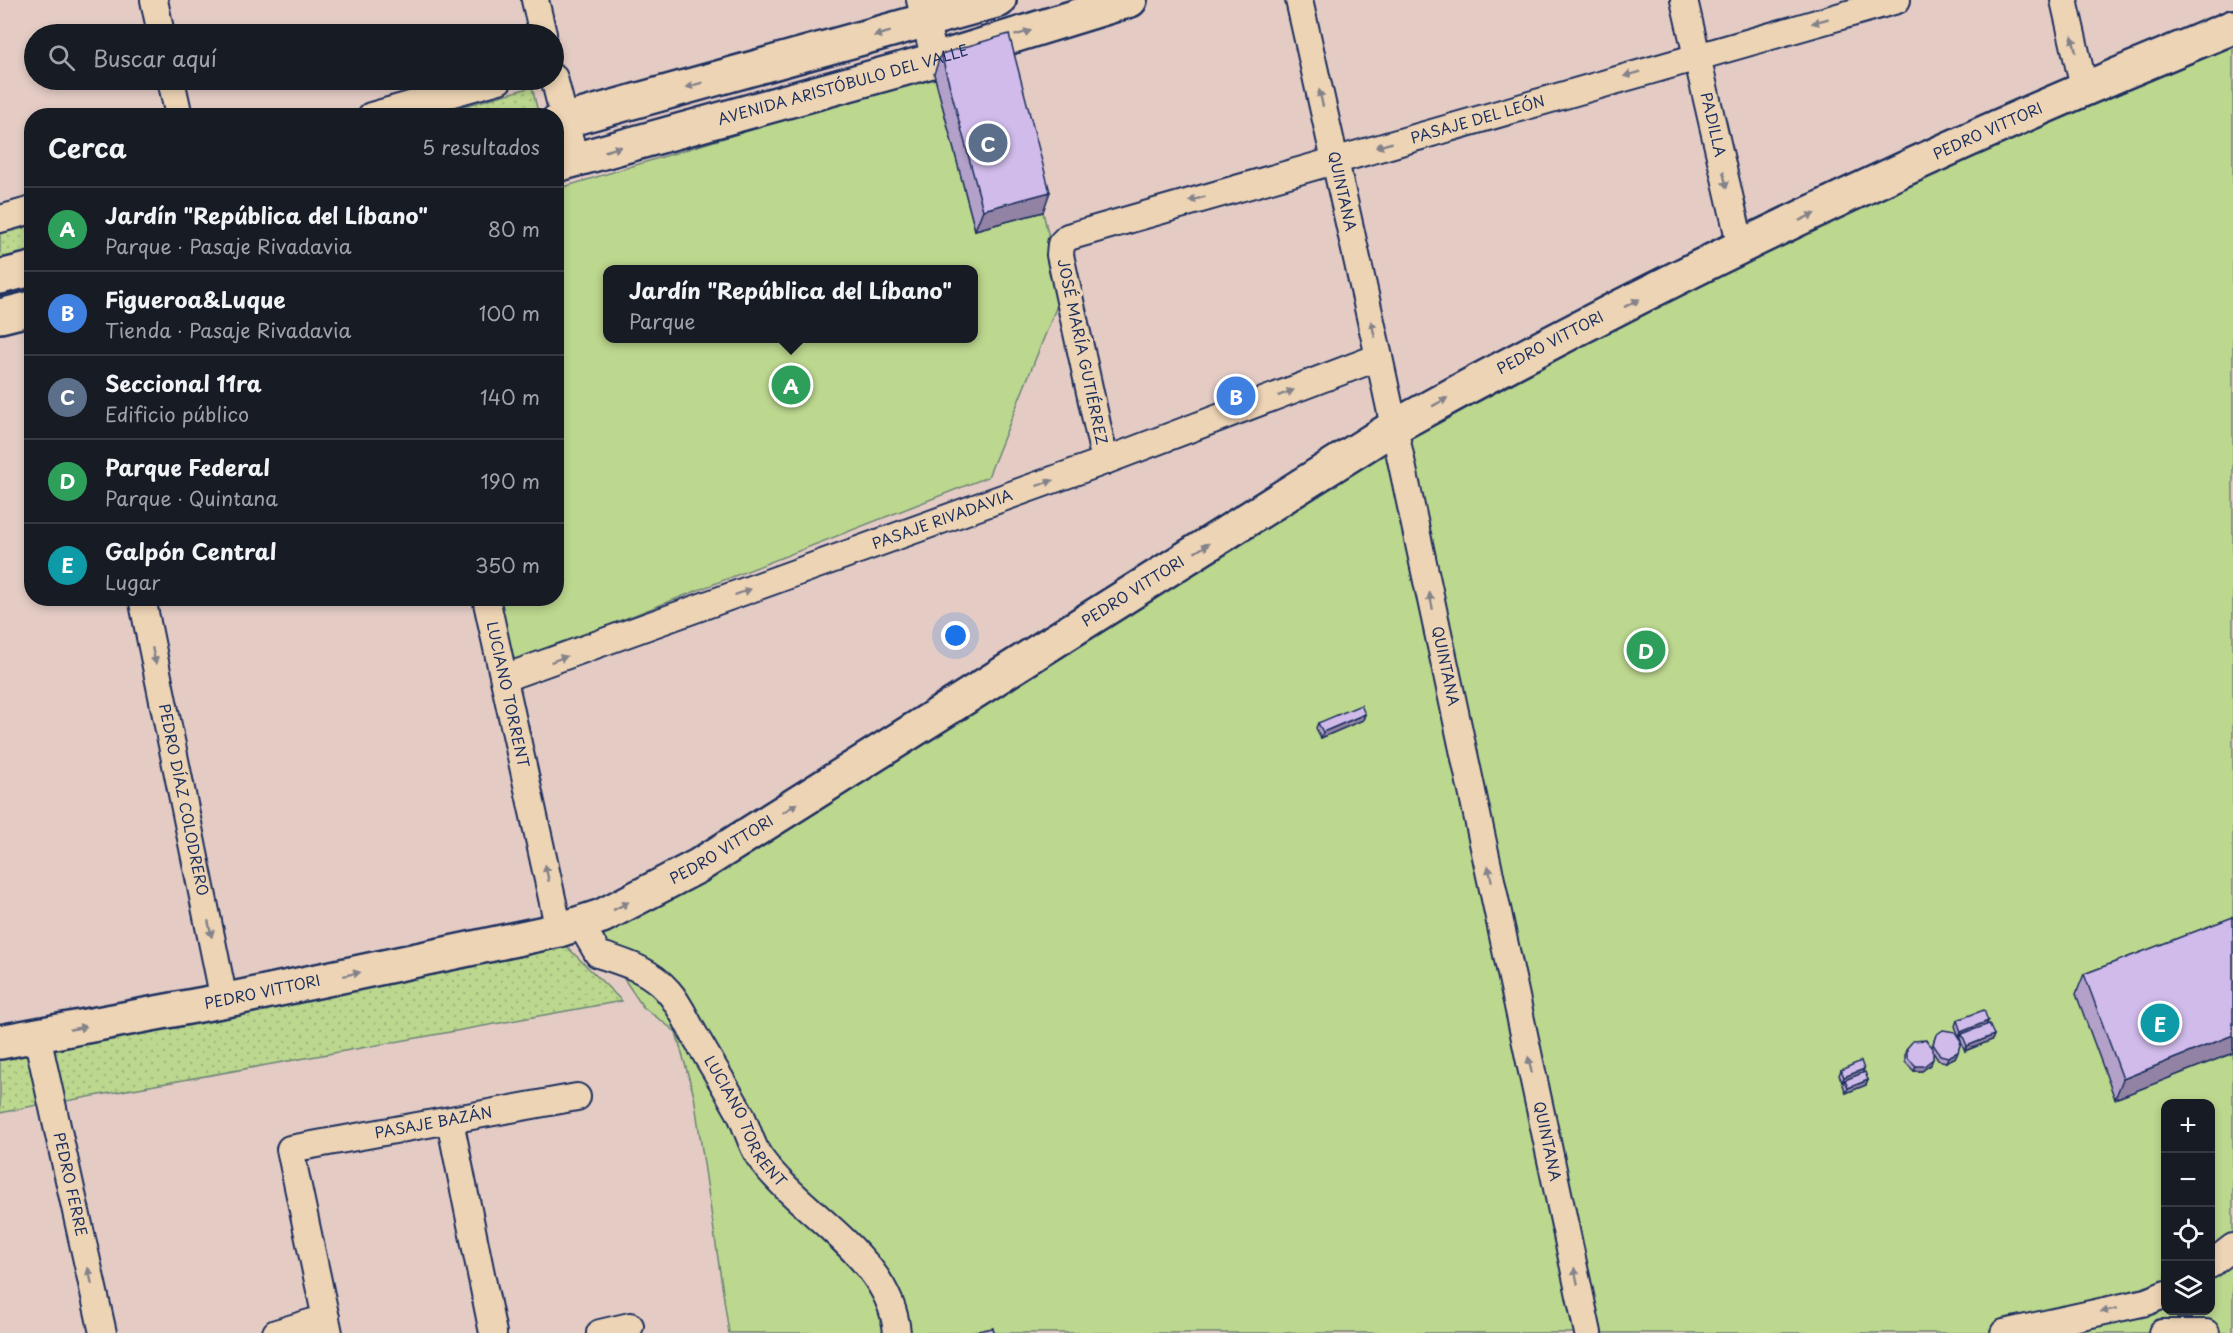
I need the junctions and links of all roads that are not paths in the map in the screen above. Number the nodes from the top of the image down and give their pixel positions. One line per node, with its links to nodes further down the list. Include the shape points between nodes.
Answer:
1 (154, 0): 10 (street)
2 (536, 0): 11 (street)
3 (999, 0): 9 (street)
4 (1130, 0): 14 (street, AVENIDA ARISTÓBULO DEL VALLE, one-way to 4)
5 (1299, 0): 23 (street, QUINTANA, one-way to 5)
6 (1684, 0): 13 (street, PADILLA)
7 (1897, 0): 13 (street, PASAJE DEL LEÓN, one-way to 13)
8 (2064, 0): 15 (street, one-way to 8)
9 (922, 11): 14 (street); 22 (street, one-way to 22)
10 (159, 24)
11 (541, 24)
12 (2233, 27): 15 (street, PEDRO VITTORI)
13 (1696, 56): 23 (street, PASAJE DEL LEÓN, one-way to 23); 28 (street, PADILLA, one-way to 28)
14 (935, 60): 24 (street, AVENIDA ARISTÓBULO DEL VALLE, one-way to 14)
15 (2084, 88): 28 (street, PEDRO VITTORI, one-way to 15)
16 (173, 90): 19 (street)
17 (463, 90): 20 (street)
18 (556, 90): 21 (street)
19 (177, 108)
20 (399, 108)
21 (558, 108)
22 (564, 121)
23 (1335, 159): 27 (street, PASAJE DEL LEÓN, one-way to 27, via 1068,237); 33 (street, QUINTANA, one-way to 23)
24 (566, 162)
25 (24, 212): 26 (street)
26 (0, 219)
27 (1061, 244): 35 (street, JOSÉ MARÍA GUTIÉRREZ, via 1060,255)
28 (1741, 247): 34 (street, PEDRO VITTORI, one-way to 28, via 1499,369)
29 (24, 271): 30 (street)
30 (0, 278)
31 (24, 310): 32 (street)
32 (0, 316)
33 (1379, 357): 34 (street, QUINTANA); 35 (street, PASAJE RIVADAVIA, one-way to 33)
34 (1394, 427): 39 (street, PEDRO VITTORI, one-way to 34, via 698,866); 55 (street, QUINTANA, one-way to 34)
35 (1105, 461): 38 (street, PASAJE RIVADAVIA, one-way to 35)
36 (144, 606): 40 (street, PEDRO DÍAZ COLODRERO, one-way to 40)
37 (488, 606): 38 (street, LUCIANO TORRENT)
38 (504, 678): 39 (street, LUCIANO TORRENT, one-way to 38)
39 (570, 928): 40 (street, PEDRO VITTORI, one-way to 39); 54 (street, LUCIANO TORRENT, via 598,954 647,970 669,992 741,1115 758,1156 784,1189 865,1263 886,1290 896,1314)
40 (224, 999): 41 (street, PEDRO VITTORI, one-way to 40)
41 (37, 1036): 42 (street, PEDRO VITTORI); 50 (street, PEDRO FERRE, one-way to 41)
42 (0, 1042)
43 (577, 1097): 44 (street, PASAJE BAZÁN)
44 (450, 1120): 48 (street, PASAJE BAZÁN, via 290,1149); 52 (street)
45 (2233, 1247): 46 (street)
46 (2215, 1262)
47 (2161, 1296): 56 (street, one-way to 56)
48 (328, 1325): 51 (street)
49 (630, 1326): 53 (street)
50 (103, 1333)
51 (276, 1333)
52 (493, 1333)
53 (600, 1333)
54 (897, 1333)
55 (1588, 1333)
56 (2004, 1333)
57 (2162, 1333): 58 (street)
58 (2206, 1333)

